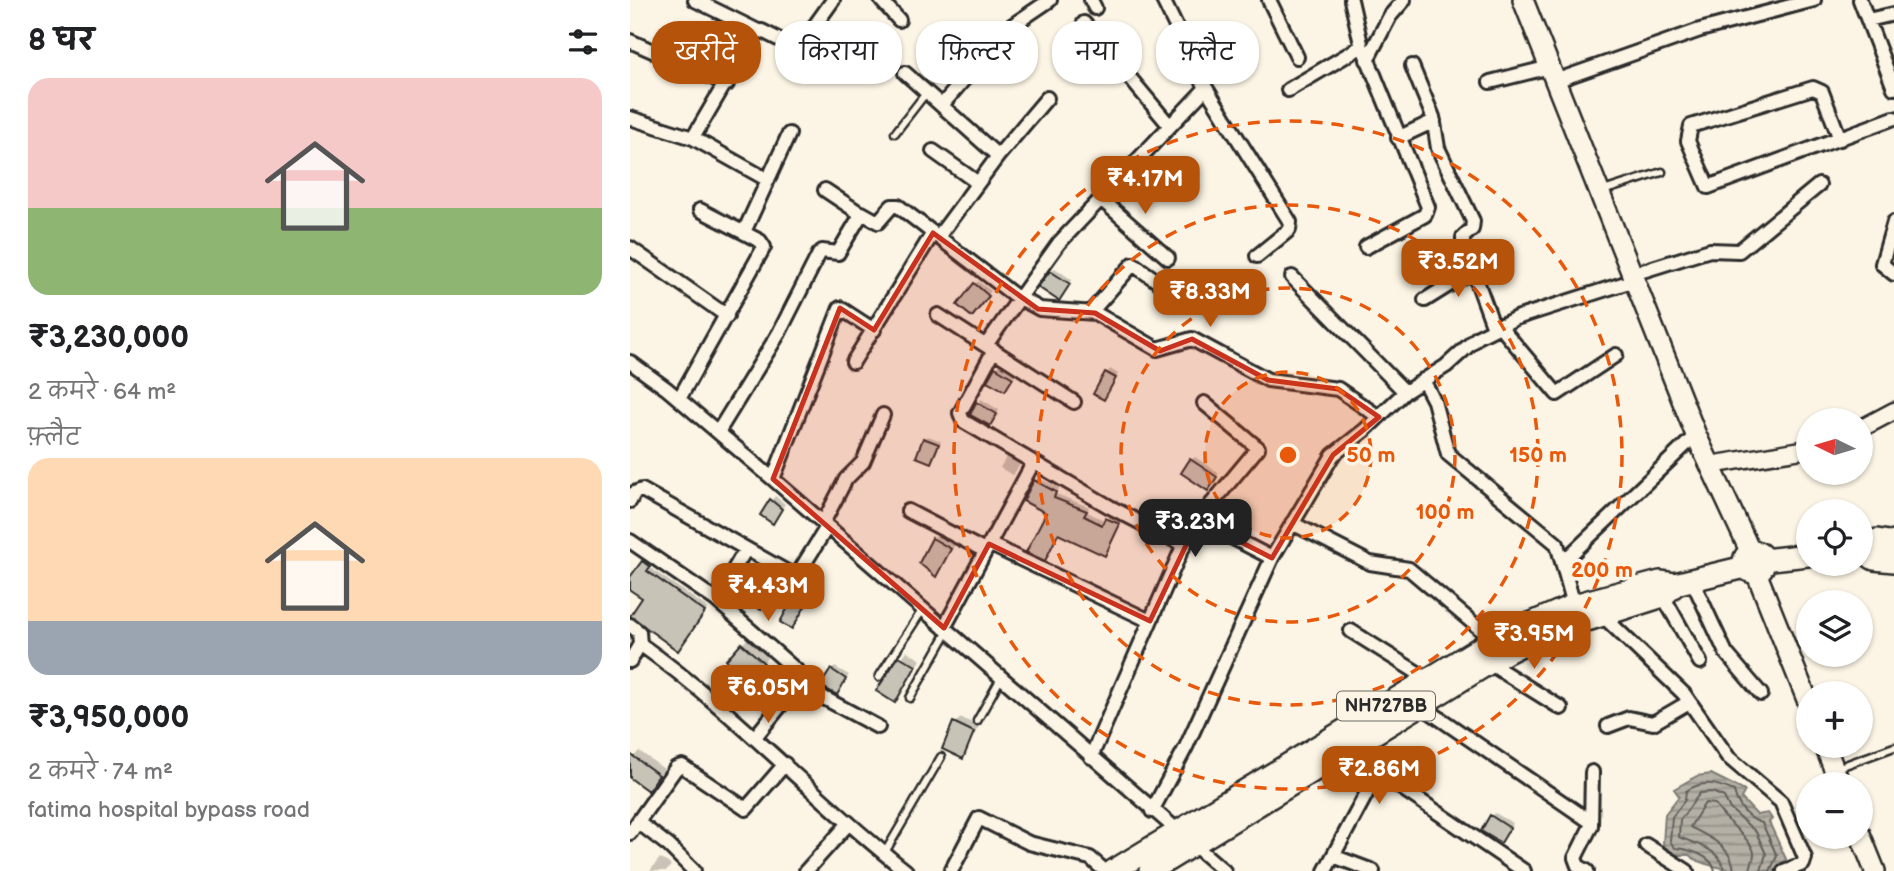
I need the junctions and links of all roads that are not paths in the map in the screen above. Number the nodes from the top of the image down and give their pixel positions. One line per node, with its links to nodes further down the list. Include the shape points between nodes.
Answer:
1 (695, 0): 15 (street)
2 (881, 0): 13 (street)
3 (1050, 0): 32 (street, via 1007,29)
4 (1163, 0): 27 (street)
5 (1269, 0): 20 (street)
6 (1351, 0): 19 (street)
7 (1404, 0): 19 (street)
8 (1523, 0): 23 (main road)
9 (1814, 0): 23 (street)
10 (1860, 0): 14 (street)
11 (830, 1): 16 (street, via 798,49)
12 (1894, 14): 14 (street)
13 (899, 20)
14 (1868, 20): 28 (street)
15 (738, 21)
16 (761, 32)
17 (630, 41): 18 (street)
18 (651, 50)
19 (1364, 54): 29 (street); 40 (street)
20 (1297, 58)
21 (1412, 66): 35 (street)
22 (905, 73): 30 (street)
23 (1553, 74): 24 (street); 49 (main road)
24 (1490, 82)
25 (727, 84): 39 (street)
26 (1134, 84): 36 (street)
27 (1206, 88): 36 (street); 58 (street, via 1290,222 1289,230)
28 (1894, 88)
29 (1288, 90)
30 (926, 92): 32 (street); 37 (lane)
31 (1047, 98): 43 (street)
32 (942, 105): 43 (street)
33 (630, 118): 39 (street)
34 (1894, 118): 41 (street)
35 (1434, 121): 40 (street); 60 (street, via 1438,148 1473,221 1463,237)
36 (1170, 127): 50 (street)
37 (895, 133)
38 (789, 134): 45 (street)
39 (693, 138): 45 (street)
40 (1398, 138): 56 (street, via 1428,212)
41 (1840, 139): 41 (street, via 1822,92 1812,88 1691,126 1688,141 1708,187)
42 (933, 151): 46 (street)
43 (998, 156): 46 (street)
44 (1661, 172): 49 (lane)
45 (768, 180): 54 (street)
46 (978, 183): 55 (street)
47 (1819, 185): 63 (street, via 1740,251 1710,250)
48 (825, 190): 52 (street)
49 (1600, 192): 63 (main road)
50 (1101, 200): 59 (street); 65 (street, via 1059,243)
51 (700, 210): 54 (street)
52 (860, 214): 55 (street, via 878,222 892,206 898,206); 85 (street, via 838,254 819,254 779,333)
53 (1894, 222): 61 (street, via 1881,264)
54 (744, 232): 69 (street, via 764,247)
55 (935, 235): 65 (street); 71 (street)
56 (1366, 247)
57 (630, 248): 69 (street)
58 (1257, 256)
59 (1168, 258)
60 (1473, 270): 66 (street); 70 (street)
61 (1894, 274)
62 (1292, 277): 77 (street)
63 (1634, 277): 70 (street); 86 (main road)
64 (1174, 293): 67 (street, via 1133,264)
65 (1019, 298): 67 (street, via 1040,309); 72 (street)
66 (1425, 300)
67 (1091, 312): 83 (street, via 1157,349 1192,339 1269,380 1338,389)
68 (938, 315): 72 (street)
69 (727, 316): 78 (street)
70 (1496, 327): 73 (street, via 1557,394); 76 (street)
71 (874, 330): 75 (street); 90 (street, via 840,308)
72 (990, 348): 79 (street); 88 (street, via 960,418)
73 (1616, 355)
74 (630, 362): 78 (street)
75 (853, 362)
76 (1423, 380): 77 (street); 106 (street, via 1434,401 1448,454 1554,540)
77 (1405, 392): 83 (street)
78 (678, 399): 85 (street)
79 (1074, 402)
80 (1204, 402): 93 (street, via 1258,448)
81 (1894, 411): 84 (street)
82 (883, 415): 95 (street, via 863,462 846,479)
83 (1379, 417): 94 (street, via 1333,455)
84 (1873, 422)
85 (718, 432): 90 (street)
86 (1696, 435): 89 (main road); 106 (street)
87 (1796, 451): 89 (street)
88 (1033, 463): 99 (street); 100 (street)
89 (1710, 465): 107 (main road)
90 (772, 480): 95 (street)
91 (630, 500): 101 (street, via 642,490)
92 (908, 512): 100 (street)
93 (1198, 520): 99 (street); 103 (street)
94 (1292, 523): 103 (street); 117 (street, via 1370,562 1409,569)
95 (825, 525): 101 (street, via 796,577); 111 (street)
96 (630, 541): 109 (street)
97 (1873, 542): 98 (highway)
98 (1894, 543)
99 (1184, 545): 113 (street)
100 (987, 548): 113 (street); 115 (street)
101 (746, 549): 109 (street)
102 (1796, 557): 107 (highway, NH727BB)
103 (1272, 558): 145 (street)
104 (1873, 558): 105 (highway)
105 (1894, 561)
106 (1562, 563): 110 (street)
107 (1754, 563): 108 (highway, NH727BB); 125 (main road)
108 (1677, 587): 110 (highway, NH727BB, via 1660,582); 112 (highway, NH727BB); 120 (street); 127 (street)
109 (716, 600): 126 (street, via 797,671)
110 (1574, 605): 117 (highway, NH727BB)
111 (923, 610): 115 (street); 122 (lane)
112 (1602, 615): 121 (highway, NH727BB, via 1546,633); 129 (street, via 1658,666)
113 (1150, 621): 139 (street)
114 (630, 625): 118 (street, via 639,632)
115 (946, 630): 123 (street); 128 (lane)
116 (1351, 631): 124 (street)
117 (1493, 640): 124 (highway, NH727BB)
118 (640, 644): 119 (street); 135 (street, via 695,683)
119 (630, 661)
120 (1700, 662)
121 (1489, 663): 130 (highway, NH727BB); 131 (street)
122 (879, 677)
123 (1001, 678): 132 (lane); 139 (street)
124 (1429, 680): 141 (highway, NH727BB)
125 (1800, 681)
126 (798, 684): 134 (street); 135 (street)
127 (1761, 694)
128 (910, 698)
129 (1689, 702): 133 (street, via 1653,723 1629,718); 167 (street, via 1728,757 1784,806 1805,861)
130 (1420, 705): 136 (highway, NH727BB); 146 (street)
131 (1561, 708)
132 (977, 721)
133 (1608, 726)
134 (878, 727)
135 (755, 737): 140 (street)
136 (1357, 746): 141 (highway, NH727BB); 142 (street)
137 (1894, 747): 144 (lane)
138 (941, 757): 152 (lane)
139 (1091, 757): 145 (street)
140 (785, 764): 147 (street); 148 (street, via 746,809 681,766 676,768)
141 (1304, 767): 149 (highway, NH727BB)
142 (1378, 772): 153 (street); 164 (street)
143 (1592, 772): 146 (street)
144 (1845, 772)
145 (1152, 811): 149 (street)
146 (1591, 822): 165 (street, via 1575,858)
147 (849, 823): 152 (street); 155 (street)
148 (634, 828): 154 (street, via 669,846)
149 (1187, 839): 159 (highway, NH727BB); 160 (highway, NH727BB); 161 (street)
150 (1646, 845): 166 (street)
151 (1866, 849): 168 (main road)
152 (884, 854): 156 (street)
153 (1334, 856): 162 (street); 163 (street)
154 (694, 871)
155 (806, 871)
156 (906, 871)
157 (951, 871): 158 (street, via 979,818 1029,843 1090,858)
158 (1105, 871)
159 (1113, 871)
160 (1150, 871)
161 (1224, 871)
162 (1325, 871)
163 (1373, 871)
164 (1524, 871)
165 (1587, 871)
166 (1687, 871)
167 (1783, 871)
168 (1875, 871)

